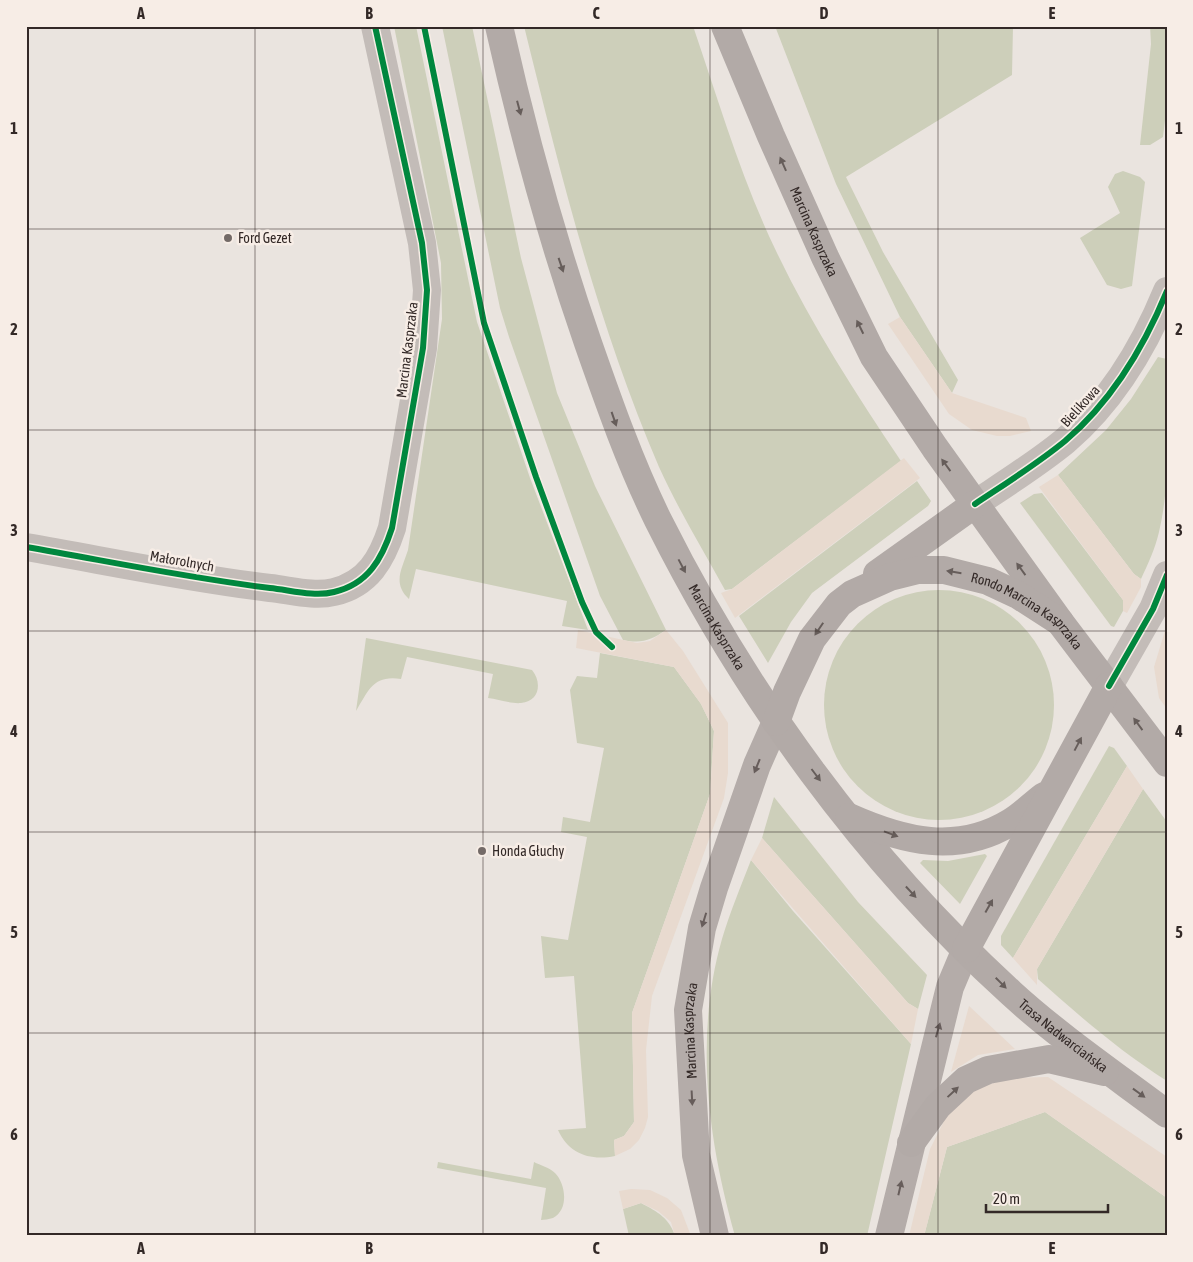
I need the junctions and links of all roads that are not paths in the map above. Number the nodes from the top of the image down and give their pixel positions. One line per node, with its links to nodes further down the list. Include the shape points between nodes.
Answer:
1 (375, 26): 8 (street, Marcina Kasprzaka, via 422,243 427,290 423,348 392,528 384,551 363,580)
2 (499, 26): 12 (main road, Marcina Kasprzaka, one-way to 12, via 555,247 617,427 657,518 710,620)
3 (725, 26): 5 (main road, Marcina Kasprzaka, one-way to 3, via 874,357 825,258)
4 (1167, 291): 5 (street, Bielikowa, via 1145,340 1095,410 1065,441)
5 (975, 504): 9 (main road); 10 (main road, Marcina Kasprzaka, one-way to 5)
6 (26, 547): 8 (street, Małorolnych, via 237,584)
7 (1167, 575): 11 (street, via 1153,609)
8 (334, 592)
9 (852, 594): 10 (main road, Rondo Marcina Kasprzaka, one-way to 9, via 1018,595 988,581 944,570 918,570 890,577); 12 (main road, Rondo Marcina Kasprzaka, one-way to 12, via 830,614 812,639)
10 (1060, 622): 11 (main road, Rondo Marcina Kasprzaka)
11 (1110, 686): 13 (main road, one-way to 11); 14 (main road, one-way to 11)
12 (776, 722): 15 (main road, one-way to 15); 20 (main road, Marcina Kasprzaka, one-way to 20, via 757,765 702,928 688,1010 696,1155)
13 (1167, 763)
14 (1055, 787): 15 (main road, one-way to 14, via 897,836 945,842 990,832 1012,822); 16 (main road, one-way to 14)
15 (846, 815): 16 (main road, one-way to 16, via 896,876)
16 (966, 949): 17 (main road, Trasa Nadwarciańska, one-way to 17, via 1012,994); 19 (main road, one-way to 16, via 950,987)
17 (1112, 1073): 18 (main road, Trasa Nadwarciańska, one-way to 18); 19 (main road, one-way to 17, via 938,1106 966,1080 988,1070 1048,1059)
18 (1167, 1114)
19 (911, 1143): 21 (main road, one-way to 19)
20 (715, 1236)
21 (889, 1236)

